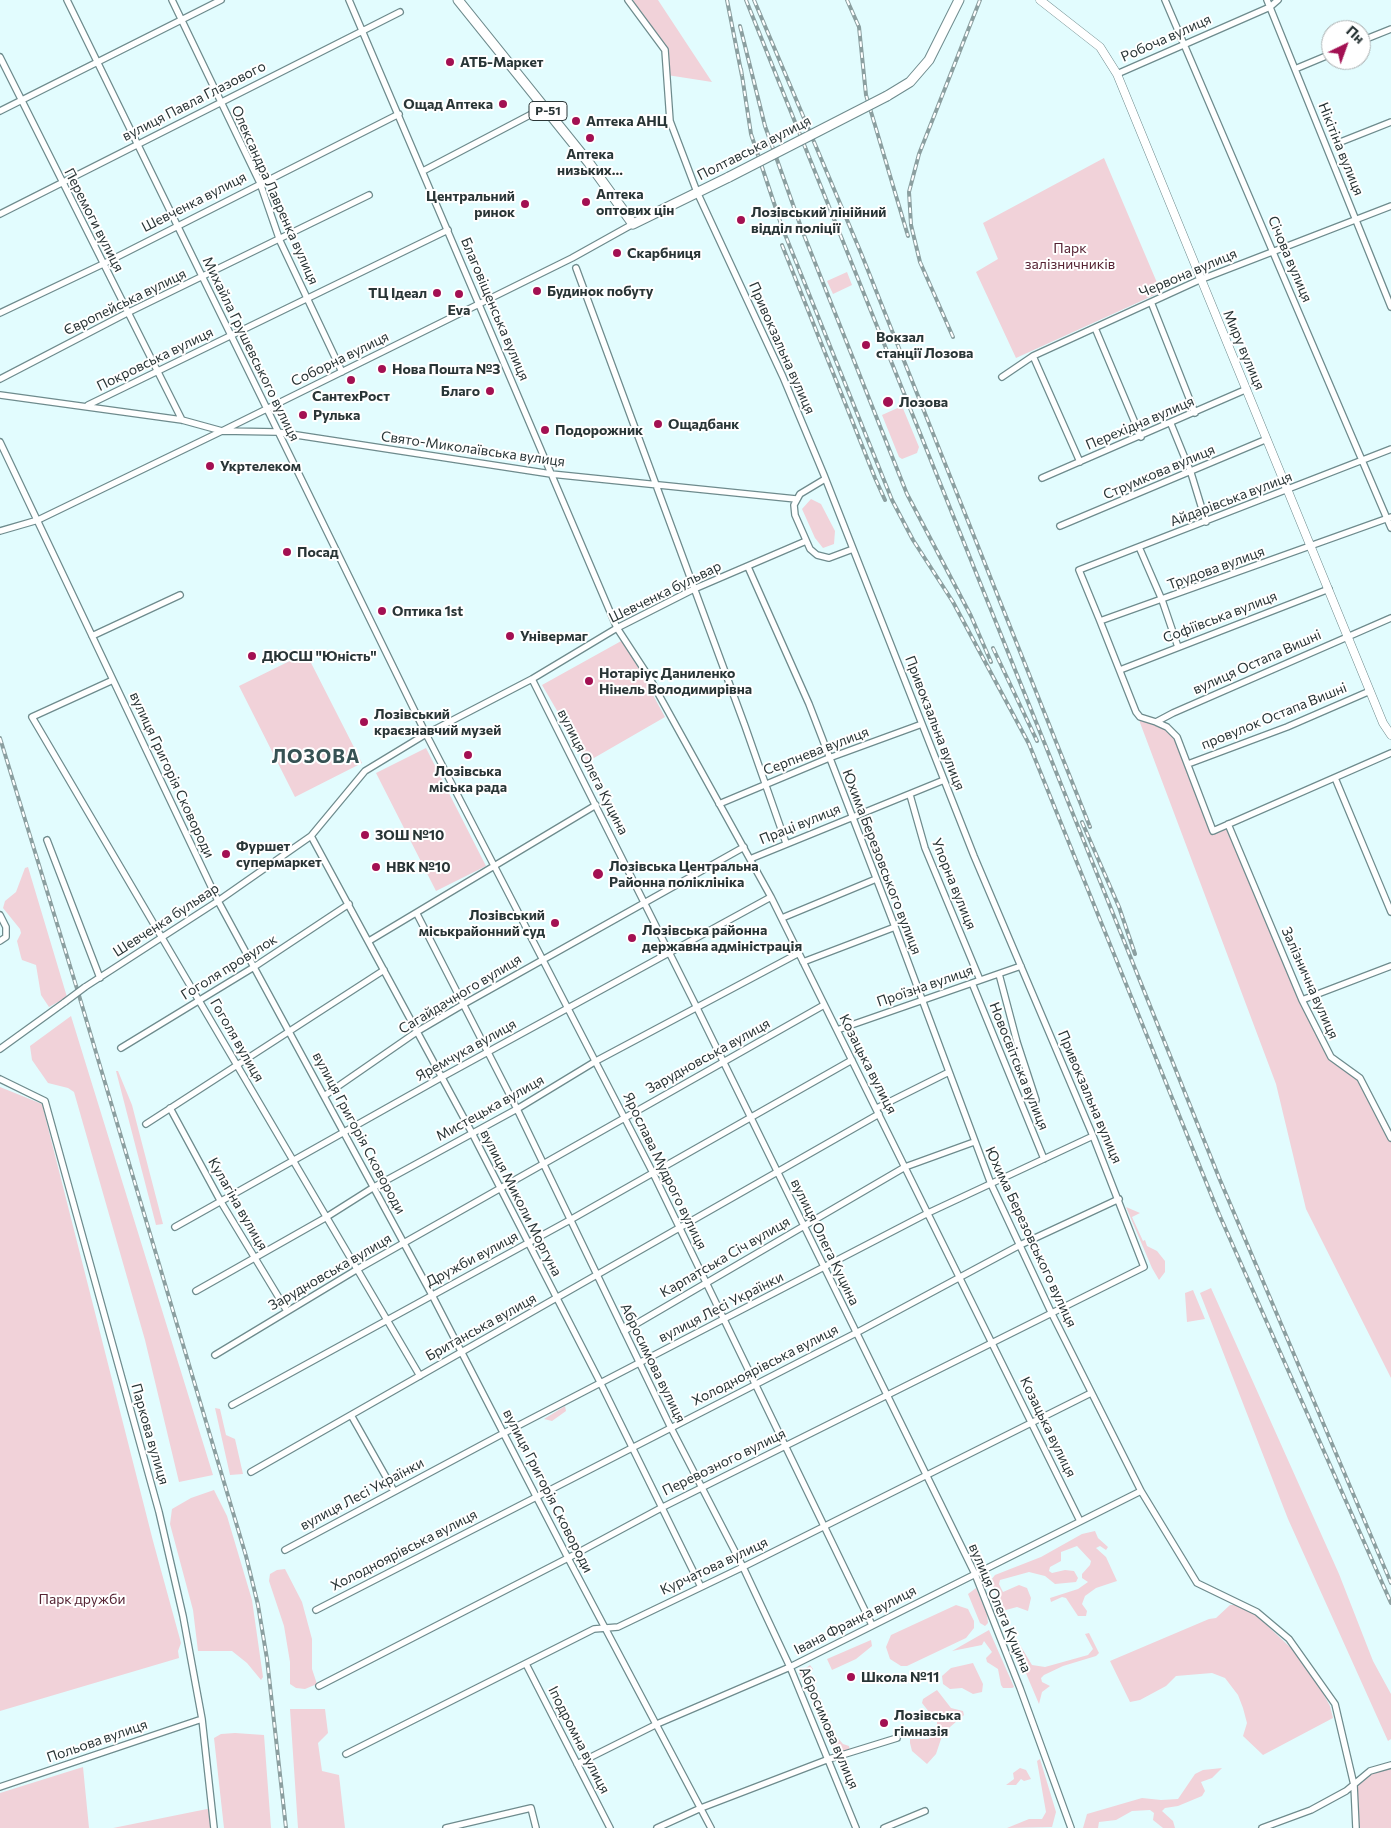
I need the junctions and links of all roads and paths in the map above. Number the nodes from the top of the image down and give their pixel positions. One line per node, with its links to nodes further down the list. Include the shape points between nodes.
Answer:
1 (67, 0): 21 (street, Михайла Грушевського вулиця)
2 (172, 0): 14 (street, Олександра Лавренка вулиця)
3 (221, 0): 14 (street)
4 (349, 0): 16 (street, Благовіщенська вулиця)
5 (458, 0): 26 (main road, Р-51)
6 (628, 0): 35 (street, Привокзальна вулиця, via 665,50 670,121)
7 (959, 0): 35 (main road, Полтавська вулиця, bridge, via 929,60 910,82)
8 (1040, 0): 23 (main road, Миру вулиця, via 1100,47)
9 (1165, 0): 18 (street, Січова вулиця)
10 (1267, 0): 12 (street, Нікітіна вулиця)
11 (1278, 0): 12 (street, Робоча вулиця)
12 (1270, 7): 18 (street, Робоча вулиця); 22 (street, Нікітіна вулиця)
13 (400, 12): 16 (street, вулиця Павла Глазового)
14 (182, 20): 21 (street); 25 (street, Олександра Лавренка вулиця)
15 (1391, 29): 17 (street)
16 (362, 31): 25 (street, вулиця Павла Глазового); 28 (street, Благовіщенська вулиця)
17 (1371, 37)
18 (1185, 43): 23 (street, Робоча вулиця); 44 (street, Січова вулиця)
19 (0, 57): 24 (street, Перемоги вулиця)
20 (1321, 58): 22 (street)
21 (96, 62): 24 (street); 31 (street, Михайла Грушевського вулиця)
22 (1295, 68): 39 (street, Нікітіна вулиця)
23 (1117, 74): 48 (main road, Миру вулиця)
24 (21, 101): 27 (street); 33 (street, Перемоги вулиця)
25 (221, 101): 31 (street, вулиця Павла Глазового); 34 (street, Олександра Лавренка вулиця)
26 (545, 107): 32 (street); 40 (main road, Р-51)
27 (0, 111)
28 (399, 114): 32 (street, Благовіщенська вулиця); 34 (street, Шевченка вулиця)
29 (1391, 122): 30 (street)
30 (1343, 141)
31 (137, 144): 33 (street, вулиця Павла Глазового); 41 (street, Михайла Грушевського вулиця)
32 (423, 171): 42 (street, Благовіщенська вулиця)
33 (62, 183): 38 (street, вулиця Павла Глазового); 45 (street, Перемоги вулиця)
34 (260, 183): 41 (street, Шевченка вулиця); 43 (street, Олександра Лавренка вулиця)
35 (697, 192): 40 (main road, Полтавська вулиця); 80 (street, Привокзальна вулиця)
36 (369, 195): 43 (street, Європейська вулиця)
37 (1391, 206): 39 (street, Червона вулиця)
38 (0, 214)
39 (1355, 220): 44 (street, Червона вулиця); 52 (street, Нікітіна вулиця)
40 (633, 224): 51 (street, Соборна вулиця)
41 (176, 225): 45 (street, Шевченка вулиця); 47 (street, Михайла Грушевського вулиця)
42 (448, 230): 49 (street, Покровська вулиця); 51 (street, Благовіщенська вулиця)
43 (280, 241): 47 (street, Європейська вулиця); 49 (street, Олександра Лавренка вулиця)
44 (1274, 252): 48 (street, Червона вулиця); 75 (street, Січова вулиця)
45 (102, 264): 53 (street, Шевченка вулиця); 54 (street, Перемоги вулиця)
46 (576, 268): 81 (street)
47 (203, 278): 54 (street, Європейська вулиця); 56 (street, Михайла Грушевського вулиця)
48 (1201, 279): 50 (street, Червона вулиця); 62 (main road, Миру вулиця)
49 (307, 299): 56 (street, Покровська вулиця); 59 (street, Олександра Лавренка вулиця)
50 (1151, 302): 55 (street, Червона вулиця); 66 (street)
51 (480, 304): 59 (street, Соборна вулиця); 78 (street, Благовіщенська вулиця)
52 (1391, 307)
53 (0, 313)
54 (128, 313): 58 (street, Перемоги вулиця); 61 (street, Європейська вулиця)
55 (1095, 328): 57 (street, Червона вулиця); 71 (street)
56 (231, 337): 58 (street, Покровська вулиця); 65 (street, Михайла Грушевського вулиця)
57 (1033, 356): 60 (street, Червона вулиця); 76 (street)
58 (158, 370): 64 (street, Покровська вулиця); 67 (street, Перемоги вулиця)
59 (342, 372): 65 (street, Соборна вулиця)
60 (1002, 377)
61 (0, 379)
62 (1247, 389): 66 (street, Перехідна вулиця); 72 (main road, Миру вулиця)
63 (0, 395): 64 (street, Свято-Миколаївська вулиця)
64 (88, 406): 67 (street, Свято-Миколаївська вулиця)
65 (266, 409): 69 (street, Соборна вулиця); 70 (street, Михайла Грушевського вулиця)
66 (1195, 413): 68 (street, Перехідна вулиця)
67 (182, 420): 69 (street, Свято-Миколаївська вулиця)
68 (1171, 424): 71 (street, Перехідна вулиця); 77 (street)
69 (222, 432): 70 (street, Свято-Миколаївська вулиця); 85 (street, Соборна вулиця)
70 (277, 432): 78 (street, Свято-Миколаївська вулиця); 111 (street, Михайла Грушевського вулиця)
71 (1141, 437): 76 (street, Перехідна вулиця)
72 (1267, 440): 77 (street, Струмкова вулиця); 82 (main road, Миру вулиця)
73 (0, 442): 85 (street, вулиця Григорія Сковороди)
74 (1391, 449): 75 (street, Айдарівська вулиця)
75 (1362, 460): 82 (street, Айдарівська вулиця); 84 (street, Січова вулиця)
76 (1080, 462): 79 (street, Перехідна вулиця)
77 (1191, 473): 86 (street); 87 (street, Струмкова вулиця)
78 (551, 474): 81 (street, Свято-Миколаївська вулиця); 101 (street, Благовіщенська вулиця)
79 (1042, 478)
80 (825, 479): 83 (street); 93 (street, Привокзальна вулиця)
81 (657, 485): 83 (street, Свято-Миколаївська вулиця); 95 (street)
82 (1288, 491): 86 (street, Айдарівська вулиця); 92 (main road, Миру вулиця)
83 (796, 499): 90 (street, via 794,512)
84 (1389, 518): 88 (street, Січова вулиця); 92 (street, Трудова вулиця)
85 (38, 520): 89 (street, Соборна вулиця); 102 (street, вулиця Григорія Сковороди)
86 (1206, 522): 91 (street, Айдарівська вулиця)
87 (1060, 526)
88 (1391, 528)
89 (0, 532)
90 (806, 541): 93 (street, via 822,558); 94 (street, Шевченка бульвар)
91 (1139, 547): 98 (street); 100 (street, Айдарівська вулиця, via 1079,570)
92 (1312, 547): 96 (main road, Миру вулиця); 98 (street, Трудова вулиця)
93 (853, 549): 110 (street, Привокзальна вулиця)
94 (748, 567): 95 (street, Шевченка бульвар); 114 (street, Юхима Березовського вулиця, via 809,704)
95 (694, 589): 101 (street, Шевченка бульвар); 118 (street)
96 (1330, 589): 103 (main road, Миру вулиця); 104 (street, Софіївська вулиця)
97 (180, 595): 102 (street)
98 (1162, 600): 100 (street, Трудова вулиця); 104 (street)
99 (1391, 618): 103 (street, вулиця Остапа Вишні)
100 (1100, 621): 105 (street)
101 (617, 628): 106 (street, Шевченка бульвар); 120 (street, Козацька вулиця, via 649,677)
102 (92, 636): 107 (street, вулиця Григорія Сковороди)
103 (1348, 636): 108 (main road, Миру вулиця); 109 (street, вулиця Остапа Вишні)
104 (1178, 647): 105 (street, Софіївська вулиця)
105 (1120, 670): 109 (street, via 1136,712 1140,717)
106 (532, 679): 111 (street, Шевченка бульвар); 121 (street, вулиця Олега Куцина)
107 (113, 680): 132 (street, вулиця Григорія Сковороди); 140 (street, Гоголя вулиця, via 32,717)
108 (1370, 690): 112 (main road, Миру вулиця); 115 (street, провулок Остапа Вишні, via 1287,727)
109 (1156, 722): 115 (street, via 1177,736)
110 (922, 724): 114 (street, Серпнева вулиця); 117 (street, Привокзальна вулиця)
111 (426, 734): 124 (street, Шевченка бульвар, via 365,771); 129 (street, Ярослава Мудрого вулиця)
112 (1391, 735)
113 (1391, 753): 116 (street)
114 (829, 758): 118 (street, Серпнева вулиця); 122 (street, Юхима Березовського вулиця)
115 (1188, 764): 123 (street, via 1213,830)
116 (1336, 778): 123 (street); 135 (street)
117 (944, 780): 119 (street, Праці вулиця); 147 (street, Привокзальна вулиця)
118 (765, 784): 120 (street, Серпнева вулиця); 126 (street)
119 (910, 795): 122 (street, Праці вулиця); 153 (street, Упорна вулиця, via 925,848)
120 (719, 804): 127 (street, Козацька вулиця)
121 (596, 806): 129 (street); 133 (street, вулиця Олега Куцина)
122 (851, 817): 126 (street, Праці вулиця); 130 (street, Юхима Березовського вулиця)
123 (1228, 824): 156 (street, Залізнична вулиця)
124 (311, 836): 132 (street, Шевченка бульвар); 134 (street, вулиця Миколи Моргуна)
125 (47, 840): 152 (street)
126 (786, 843): 128 (street, Праці вулиця)
127 (744, 847): 128 (street, Козацька вулиця); 133 (street, Сагайдачного вулиця)
128 (750, 859): 131 (street, Козацька вулиця)
129 (496, 867): 136 (street); 145 (street, Ярослава Мудрого вулиця)
130 (876, 879): 138 (street); 139 (street, Юхима Березовського вулиця)
131 (771, 897): 138 (street, Козацька вулиця); 143 (street, Яремчука вулиця)
132 (218, 901): 140 (street, Шевченка бульвар); 149 (street, вулиця Григорія Сковороди)
133 (644, 903): 143 (street, вулиця Олега Куцина); 145 (street, Сагайдачного вулиця)
134 (349, 904): 142 (street, вулиця Миколи Моргуна); 149 (street, Гоголя провулок)
135 (1391, 912)
136 (417, 914): 142 (street); 158 (street, Абросимова вулиця)
137 (0, 915): 141 (street, via 6,927 6,937)
138 (782, 918): 144 (street, Козацька вулиця)
139 (895, 927): 146 (street); 155 (street, Юхима Березовського вулиця)
140 (163, 937): 152 (street, Шевченка бульвар); 157 (street, Гоголя вулиця)
141 (0, 941)
142 (369, 941): 150 (street, вулиця Миколи Моргуна)
143 (668, 951): 160 (street, вулиця Олега Куцина); 161 (street, Яремчука вулиця)
144 (799, 953): 146 (street, Козацька вулиця); 160 (street, Мистецька вулиця)
145 (543, 959): 158 (street, Сагайдачного вулиця); 161 (street, Ярослава Мудрого вулиця)
146 (803, 962): 159 (street, Козацька вулиця)
147 (1022, 966): 151 (street, Проїзна вулиця); 186 (street, Привокзальна вулиця)
148 (1391, 966): 156 (street)
149 (254, 967): 157 (street, Гоголя провулок); 164 (street, вулиця Григорія Сковороди)
150 (384, 970): 163 (street, вулиця Миколи Моргуна); 164 (street)
151 (998, 974): 153 (street, Проїзна вулиця); 176 (street)
152 (100, 978): 166 (street, Шевченка бульвар, bridge)
153 (980, 980): 154 (street, Проїзна вулиця)
154 (972, 983): 155 (street, Проїзна вулиця); 189 (street, Новосвітська вулиця)
155 (922, 1000): 162 (street, Проїзна вулиця); 172 (street, Юхима Березовського вулиця)
156 (1302, 1000): 187 (street, Залізнична вулиця, via 1331,1058 1360,1078)
157 (200, 1001): 165 (street, Гоголя провулок); 171 (street, Гоголя вулиця)
158 (464, 1004): 163 (street, Сагайдачного вулиця); 167 (street, Абросимова вулиця)
159 (824, 1004): 162 (street, Козацька вулиця); 170 (street, Зарудновська вулиця)
160 (696, 1006): 169 (street, Мистецька вулиця); 170 (street, вулиця Олега Куцина)
161 (569, 1008): 167 (street, Яремчука вулиця); 169 (street, Ярослава Мудрого вулиця)
162 (837, 1030): 168 (street, Козацька вулиця)
163 (418, 1031): 173 (street, вулиця Миколи Моргуна); 175 (street, Сагайдачного вулиця)
164 (290, 1032): 171 (street); 175 (street, вулиця Григорія Сковороди)
165 (121, 1048)
166 (0, 1049)
167 (487, 1052): 173 (street, Яремчука вулиця); 179 (street, Абросимова вулиця)
168 (852, 1060): 178 (street, Козацька вулиця); 182 (street, Дружби вулиця)
169 (596, 1061): 179 (street, Мистецька вулиця); 181 (street, Ярослава Мудрого вулиця)
170 (723, 1063): 181 (street, Зарудновська вулиця); 182 (street, вулиця Олега Куцина)
171 (237, 1064): 177 (street); 190 (street, Гоголя вулиця)
172 (949, 1072): 178 (street); 188 (street, Юхима Березовського вулиця)
173 (442, 1077): 184 (street, Яремчука вулиця); 185 (street, вулиця Миколи Моргуна)
174 (0, 1079): 261 (street, Паркова вулиця, via 45,1101 159,1512)
175 (324, 1096): 184 (street, вулиця Григорія Сковороди)
176 (1036, 1100)
177 (170, 1108): 183 (street); 199 (street, Кулагіна вулиця)
178 (877, 1108): 180 (street, Козацька вулиця)
179 (517, 1109): 185 (street, Мистецька вулиця); 191 (street, Абросимова вулиця)
180 (880, 1114): 192 (street, Козацька вулиця); 194 (street, Британська вулиця)
181 (624, 1117): 191 (street, Зарудновська вулиця); 193 (street, Ярослава Мудрого вулиця)
182 (750, 1117): 193 (street, Дружби вулиця); 194 (street, вулиця Олега Куцина)
183 (146, 1124)
184 (344, 1133): 190 (street, Яремчука вулиця); 196 (street, вулиця Григорія Сковороди)
185 (472, 1133): 196 (street, Мистецька вулиця); 197 (street, вулиця Миколи Моргуна)
186 (1093, 1136): 189 (street, вулиця Лесі Українки); 198 (street, Привокзальна вулиця)
187 (1391, 1138)
188 (974, 1142): 192 (street, Карпатська Січ вулиця); 195 (street, Юхима Березовського вулиця)
189 (1044, 1159): 195 (street, вулиця Лесі Українки)
190 (293, 1161): 199 (street, Яремчука вулиця); 201 (street, Гоголя вулиця)
191 (543, 1164): 197 (street, Зарудновська вулиця); 202 (street, Абросимова вулиця)
192 (906, 1167): 200 (street, Козацька вулиця); 203 (street, Карпатська Січ вулиця)
193 (652, 1173): 202 (street, Дружби вулиця); 205 (street, Ярослава Мудрого вулиця)
194 (777, 1174): 203 (street, вулиця Олега Куцина); 205 (street, Британська вулиця)
195 (991, 1184): 200 (street, вулиця Лесі Українки); 208 (street, Юхима Березовського вулиця)
196 (374, 1187): 201 (street, Мистецька вулиця); 206 (street, вулиця Григорія Сковороди)
197 (500, 1189): 206 (street, Зарудновська вулиця); 207 (street, вулиця Миколи Моргуна)
198 (1118, 1199): 208 (street, Холодноярівська вулиця); 210 (street, Привокзальна вулиця)
199 (221, 1202): 204 (street, Яремчука вулиця); 209 (street, Кулагіна вулиця)
200 (928, 1214): 211 (street, вулиця Лесі Українки); 214 (street, Козацька вулиця)
201 (325, 1218): 209 (street, Мистецька вулиця); 212 (street, Гоголя вулиця)
202 (570, 1220): 207 (street, Дружби вулиця); 213 (street, Абросимова вулиця)
203 (803, 1226): 211 (street, вулиця Олега Куцина); 215 (street, Карпатська Січ вулиця)
204 (175, 1228)
205 (680, 1228): 213 (street, Британська вулиця); 215 (street, Ярослава Мудрого вулиця)
206 (404, 1243): 212 (street, Зарудновська вулиця); 217 (street, вулиця Григорія Сковороди)
207 (528, 1244): 217 (street, Дружби вулиця); 218 (street, вулиця Миколи Моргуна)
208 (1020, 1245): 214 (street, Холодноярівська вулиця); 220 (street, Юхима Березовського вулиця)
209 (255, 1258): 216 (street, Мистецька вулиця); 219 (street, Кулагіна вулиця)
210 (1144, 1267): 220 (street, Перевозного вулиця)
211 (824, 1268): 222 (street, вулиця Лесі Українки); 224 (street, вулиця Олега Куцина)
212 (356, 1270): 219 (street, Зарудновська вулиця); 221 (street, Гоголя вулиця)
213 (597, 1276): 218 (street, Британська вулиця); 223 (street, Абросимова вулиця)
214 (960, 1279): 224 (street, Холодноярівська вулиця); 225 (street, Козацька вулиця)
215 (706, 1282): 222 (street, Ярослава Мудрого вулиця); 223 (street, Карпатська Січ вулиця)
216 (196, 1291)
217 (432, 1295): 221 (street, Дружби вулиця); 226 (street, вулиця Григорія Сковороди)
218 (557, 1298): 226 (street, Британська вулиця); 230 (street, вулиця Миколи Моргуна)
219 (287, 1311): 227 (street, Зарудновська вулиця)
220 (1052, 1312): 225 (street, Перевозного вулиця); 232 (street, Юхима Березовського вулиця)
221 (386, 1320): 229 (street, Гоголя вулиця); 234 (street, Дружби вулиця)
222 (724, 1320): 228 (street, вулиця Лесі Українки); 231 (street, Ярослава Мудрого вулиця)
223 (624, 1330): 228 (street, Абросимова вулиця)
224 (856, 1333): 231 (street, Холодноярівська вулиця); 233 (street, вулиця Олега Куцина)
225 (991, 1342): 233 (street, Перевозного вулиця); 236 (street, Козацька вулиця)
226 (462, 1352): 229 (street, Британська вулиця); 238 (street, вулиця Григорія Сковороди)
227 (215, 1355)
228 (639, 1363): 230 (street, вулиця Лесі Українки); 237 (street, Абросимова вулиця)
229 (420, 1376): 235 (street, Британська вулиця)
230 (600, 1382): 238 (street, вулиця Лесі Українки); 240 (street, вулиця Миколи Моргуна)
231 (755, 1384): 237 (street, Холодноярівська вулиця); 239 (street, Ярослава Мудрого вулиця)
232 (1091, 1394): 236 (street, Курчатова вулиця); 245 (street, Юхима Березовського вулиця)
233 (885, 1396): 239 (street, Перевозного вулиця); 242 (street, вулиця Олега Куцина)
234 (232, 1405)
235 (351, 1415): 241 (street, Британська вулиця); 244 (street)
236 (1033, 1424): 242 (street, Курчатова вулиця); 248 (street, Козацька вулиця)
237 (671, 1428): 240 (street, Холодноярівська вулиця); 243 (street, Абросимова вулиця)
238 (504, 1433): 244 (street, вулиця Лесі Українки); 246 (street, вулиця Григорія Сковороди)
239 (786, 1446): 243 (street, Перевозного вулиця); 249 (street, Ярослава Мудрого вулиця)
240 (631, 1447): 246 (street, Холодноярівська вулиця); 247 (street, вулиця Миколи Моргуна)
241 (251, 1472)
242 (926, 1477): 249 (street, Курчатова вулиця); 253 (street, вулиця Олега Куцина)
243 (703, 1488): 247 (street, Перевозного вулиця); 252 (street, Абросимова вулиця)
244 (394, 1491): 250 (street, вулиця Лесі Українки)
245 (1141, 1491): 248 (street, Івана Франка вулиця); 268 (street, Юхима Березовського вулиця, via 1198,1583 1257,1612 1289,1639 1335,1704)
246 (537, 1496): 251 (street, вулиця Григорія Сковороди); 255 (street, Холодноярівська вулиця)
247 (661, 1508): 251 (street, Перевозного вулиця); 254 (street, вулиця Миколи Моргуна)
248 (1080, 1521): 253 (street, Івана Франка вулиця)
249 (825, 1526): 252 (street, Курчатова вулиця); 256 (street, Ярослава Мудрого вулиця)
250 (285, 1550)
251 (568, 1558): 257 (street, вулиця Григорія Сковороди); 260 (street, Перевозного вулиця)
252 (743, 1567): 254 (street, Курчатова вулиця); 259 (street, Абросимова вулиця)
253 (974, 1574): 256 (street, Івана Франка вулиця); 280 (street, вулиця Олега Куцина)
254 (700, 1585): 257 (street, Курчатова вулиця, via 618,1627)
255 (316, 1610)
256 (872, 1625): 259 (street, Івана Франка вулиця)
257 (606, 1627): 258 (street, Курчатова вулиця, via 594,1629); 262 (street, вулиця Григорія Сковороди)
258 (526, 1664): 264 (street, Курчатова вулиця); 266 (street, Іподромна вулиця)
259 (790, 1667): 262 (street, Івана Франка вулиця); 265 (street, Абросимова вулиця)
260 (318, 1686)
261 (202, 1719): 269 (street, Польова вулиця); 272 (street, Паркова вулиця)
262 (657, 1724): 266 (street, Івана Франка вулиця); 270 (street, вулиця Григорія Сковороди)
263 (897, 1738): 265 (street)
264 (346, 1754)
265 (829, 1759): 270 (street); 278 (street, Абросимова вулиця)
266 (577, 1764): 275 (street, Іподромна вулиця)
267 (1391, 1765): 268 (street, via 1370,1771)
268 (1354, 1785): 281 (street, via 1311,1810); 282 (street, Юхима Березовського вулиця)
269 (0, 1787)
270 (701, 1808): 276 (street); 277 (street, вулиця Григорія Сковороди)
271 (925, 1811): 279 (street)
272 (214, 1828)
273 (446, 1828): 274 (street, via 531,1808)
274 (536, 1828)
275 (610, 1828)
276 (657, 1828)
277 (711, 1828)
278 (856, 1828)
279 (884, 1828)
280 (1071, 1828)
281 (1262, 1828)
282 (1356, 1828)

